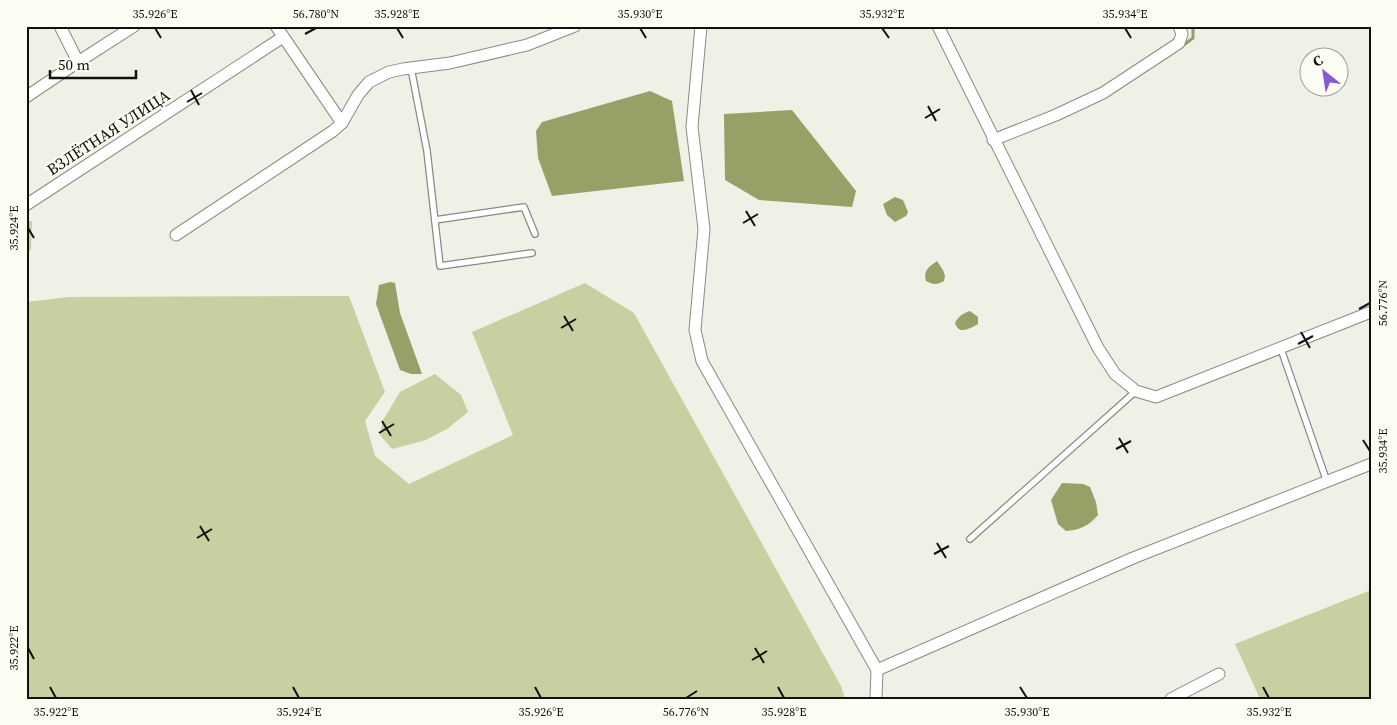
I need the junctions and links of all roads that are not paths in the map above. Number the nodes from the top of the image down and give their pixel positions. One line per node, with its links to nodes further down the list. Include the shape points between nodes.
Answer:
1 (60, 26): 9 (street)
2 (134, 26): 9 (street)
3 (276, 26): 8 (street)
4 (575, 26): 10 (street, via 527,45 450,63)
5 (700, 26): 25 (street, via 692,127 704,229 695,330 702,362)
6 (938, 26): 13 (street)
7 (1179, 26): 13 (street, via 1182,34 1179,43 1103,93)
8 (283, 37): 12 (street); 14 (street, ВЗЛЁТНАЯ УЛИЦА)
9 (78, 62): 11 (street)
10 (411, 68): 12 (street, via 389,72 369,82); 15 (lane, via 427,152)
11 (26, 98)
12 (342, 123): 17 (street)
13 (993, 140): 21 (street, via 1098,348 1115,374)
14 (26, 205)
15 (435, 220): 16 (lane, via 524,207); 18 (lane, via 440,266)
16 (535, 234)
17 (176, 235)
18 (532, 253)
19 (1371, 312): 20 (street)
20 (1280, 349): 21 (street, via 1156,397); 23 (lane)
21 (1136, 391): 24 (lane)
22 (1371, 464): 23 (street)
23 (1327, 482): 25 (street, via 1133,558)
24 (970, 539)
25 (878, 670): 27 (street)
26 (1219, 674): 28 (street)
27 (876, 699)
28 (1171, 699)

